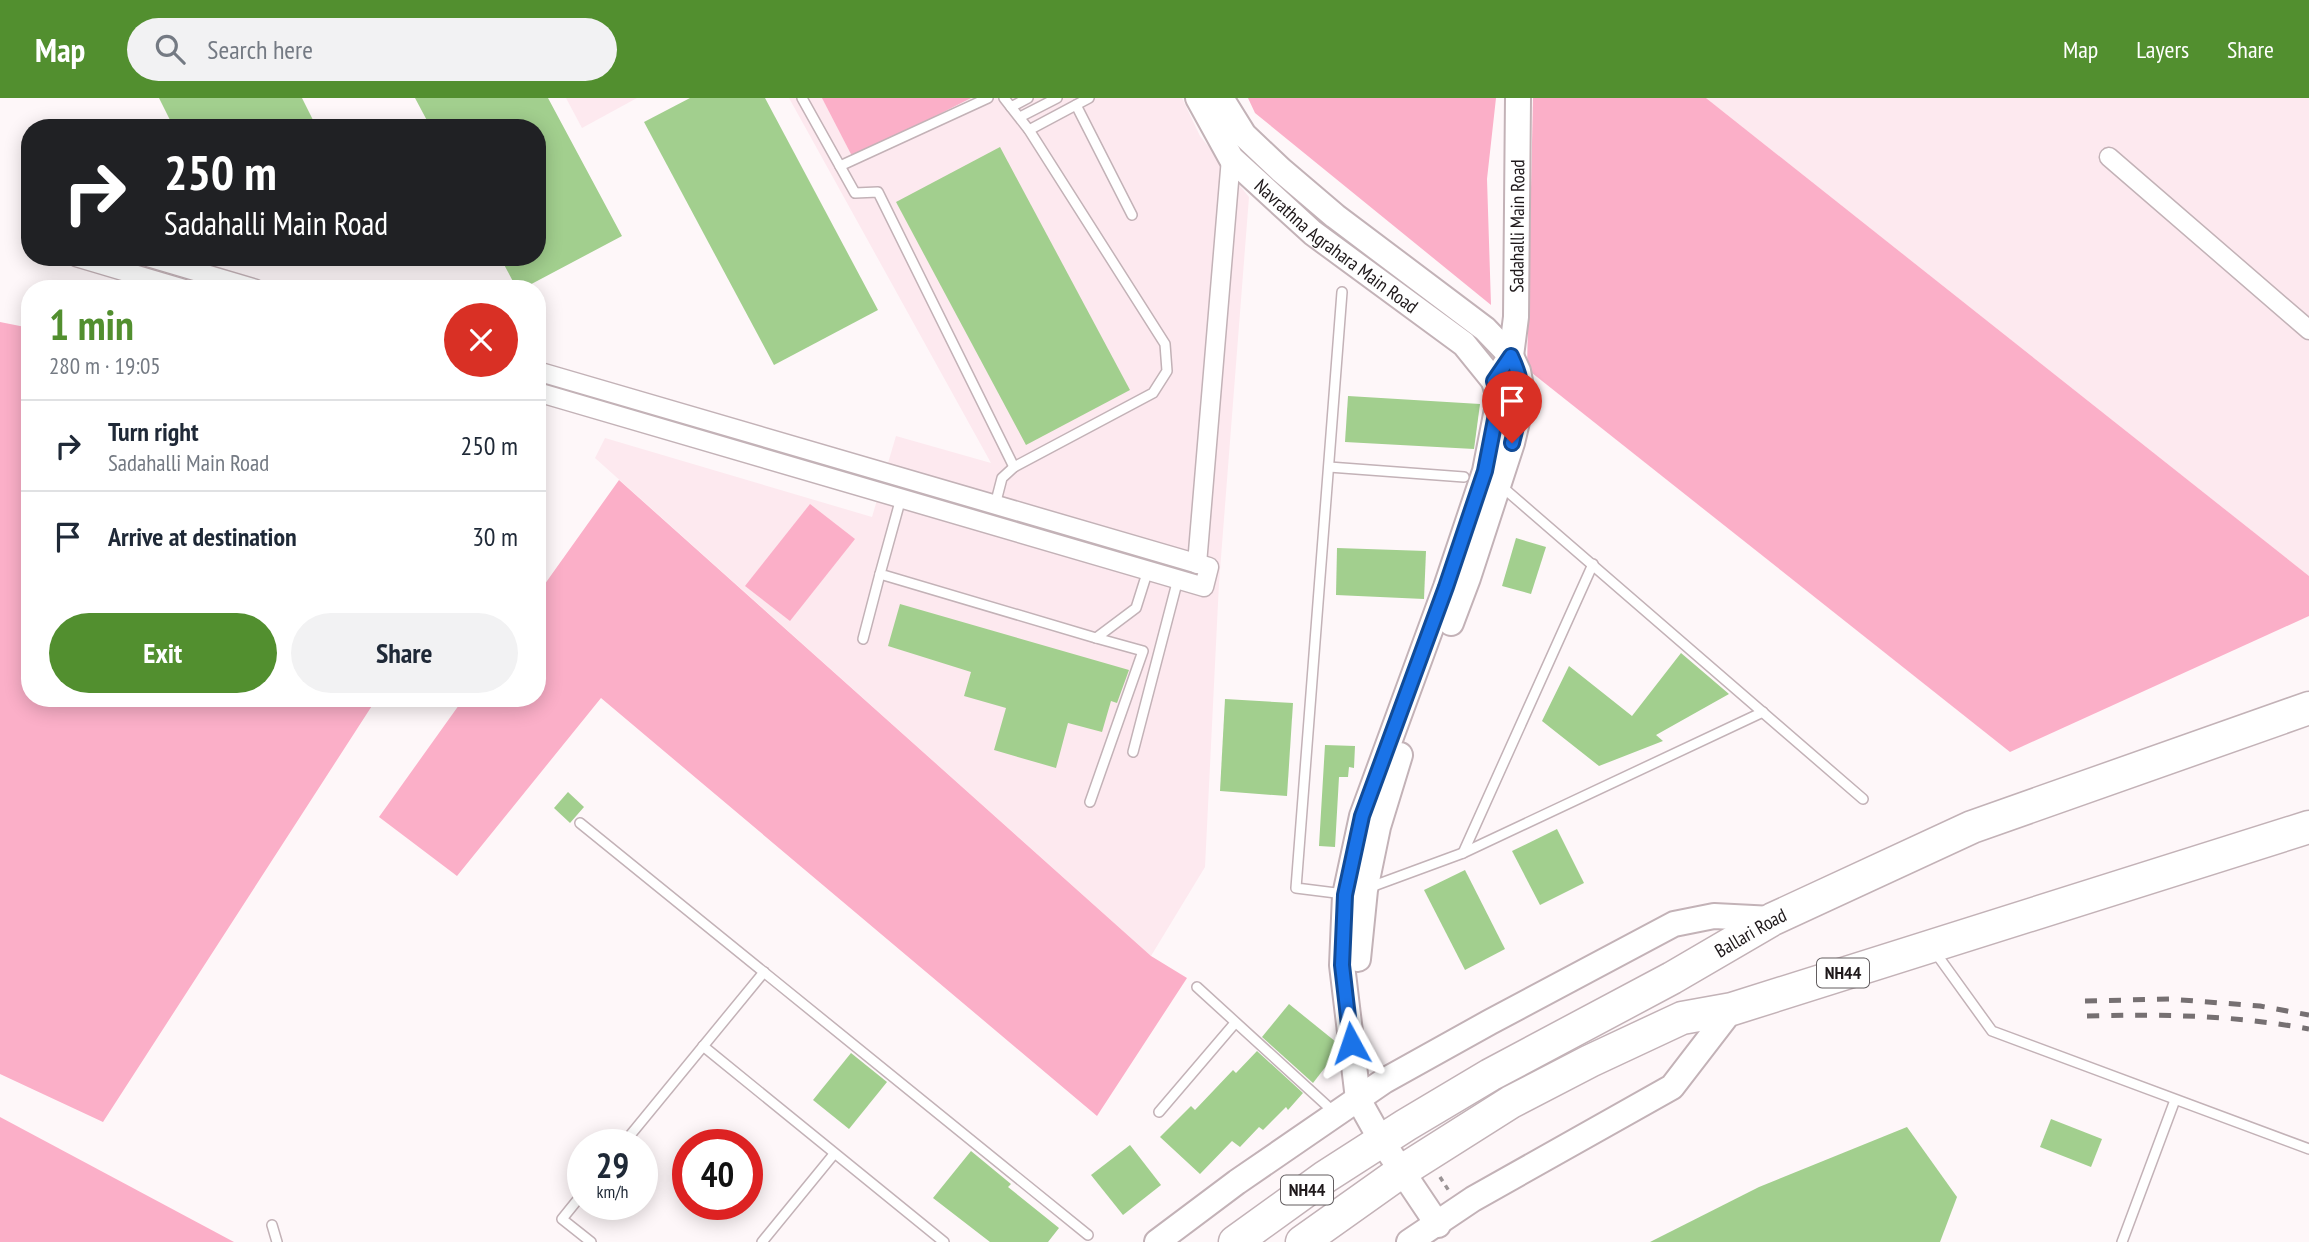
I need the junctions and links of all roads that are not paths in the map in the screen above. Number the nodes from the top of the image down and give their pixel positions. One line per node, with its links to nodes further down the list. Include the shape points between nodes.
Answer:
1 (802, 98): 16 (lane)
2 (988, 98): 16 (lane)
3 (1004, 98): 11 (lane)
4 (1028, 98): 11 (lane)
5 (1057, 98): 12 (lane)
6 (1089, 98): 10 (lane)
7 (1198, 98): 15 (street, Navrathna Agrahara Main Road)
8 (1221, 98): 24 (street, Navrathna Agrahara Main Road, via 1244,135 1281,170 1485,328)
9 (1518, 98): 24 (street, Sadahalli Main Road, via 1516,317)
10 (1076, 105): 13 (lane); 17 (lane)
11 (1011, 107): 12 (lane)
12 (1020, 117): 13 (lane)
13 (1029, 130): 28 (lane, via 1165,344 1167,371 1153,393)
14 (2109, 157): 23 (street)
15 (1231, 158): 26 (street, Navrathna Agrahara Main Road, via 1314,233 1464,344); 36 (street)
16 (840, 166): 28 (lane, via 855,192 878,192)
17 (1132, 215)
18 (106, 266): 20 (street)
19 (178, 266): 21 (street)
20 (154, 280)
21 (226, 280)
22 (1342, 292): 29 (lane)
23 (2309, 330)
24 (1511, 356): 26 (street, Sadahalli Main Road); 31 (street, Sadahalli Main Road, via 1523,397)
25 (546, 374): 33 (street)
26 (1494, 381): 34 (street, Sadahalli Main Road, via 1499,399)
27 (546, 395): 32 (street)
28 (1014, 467): 33 (lane, via 1002,478)
29 (1329, 467): 30 (lane); 52 (lane, via 1296,888)
30 (1464, 477)
31 (1499, 484): 34 (street, Sadahalli Main Road); 35 (lane)
32 (901, 498): 37 (street); 38 (lane)
33 (995, 505): 36 (street)
34 (1465, 559): 52 (street, Sadahalli Main Road)
35 (1593, 564): 45 (lane); 51 (lane)
36 (1203, 566): 39 (street, via 1204,587)
37 (1148, 570): 39 (street); 40 (lane, via 1136,608)
38 (880, 574): 40 (lane); 41 (lane)
39 (1178, 579): 43 (lane)
40 (1096, 638): 42 (lane)
41 (863, 639)
42 (1143, 651): 43 (lane); 48 (lane)
43 (1158, 656): 46 (lane)
44 (2309, 708): 53 (highway, Ballari Road / NH44, via 1972,827)
45 (1763, 712): 47 (lane); 51 (lane)
46 (1133, 752)
47 (1863, 799)
48 (1090, 802)
49 (580, 822): 55 (lane)
50 (2309, 827): 54 (highway, NH44)
51 (1463, 853): 52 (lane)
52 (1355, 892): 60 (street, Sadahalli Main Road, via 1356,969 1348,1000)
53 (1773, 919): 60 (street, via 1714,916 1674,923 1489,1022); 65 (highway, Ballari Road / NH44)
54 (1930, 945): 57 (highway, NH44); 61 (lane, via 1992,1031)
55 (764, 972): 59 (lane); 72 (lane)
56 (1196, 987): 58 (lane)
57 (1732, 1009): 68 (highway, NH44, via 1682,1018 1590,1061 1511,1102); 71 (street, via 1672,1087 1473,1199)
58 (1235, 1023): 62 (lane); 63 (lane)
59 (703, 1046): 64 (lane); 67 (lane)
60 (1358, 1099): 63 (street); 65 (street)
61 (2175, 1100): 66 (lane); 81 (lane)
62 (1159, 1112)
63 (1337, 1114): 77 (street)
64 (635, 1129)
65 (1381, 1140): 68 (street); 78 (highway, Ballari Road / NH44)
66 (2309, 1149)
67 (834, 1154): 75 (lane); 76 (lane)
68 (1402, 1171): 71 (street); 79 (highway, NH44)
69 (567, 1213): 74 (lane, via 562,1219)
70 (272, 1225): 73 (lane)
71 (1438, 1225): 80 (street)
72 (1088, 1235)
73 (277, 1242)
74 (591, 1242)
75 (762, 1242)
76 (944, 1242)
77 (1157, 1242)
78 (1235, 1242)
79 (1302, 1242)
80 (1409, 1242)
81 (2122, 1242)

